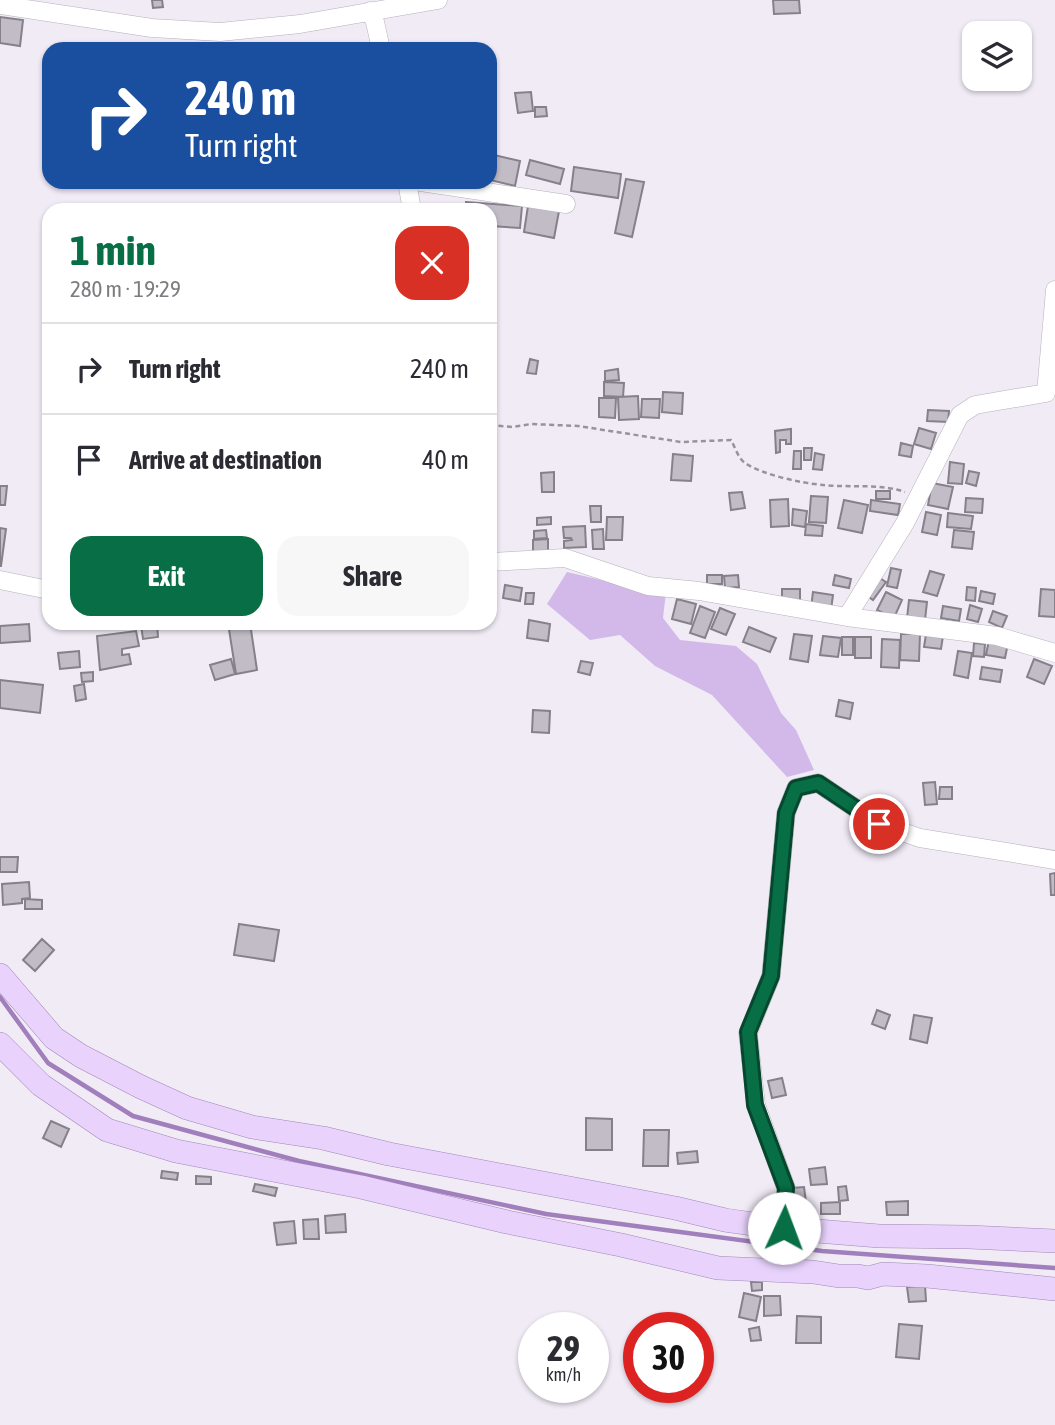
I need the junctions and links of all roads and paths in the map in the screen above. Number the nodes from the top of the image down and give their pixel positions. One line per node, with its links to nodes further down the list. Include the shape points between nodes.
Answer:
1 (438, 0): 3 (street)
2 (0, 5): 3 (street, via 152,28 220,32 300,24)
3 (370, 10): 4 (street)
4 (379, 42)
5 (467, 189): 6 (street)
6 (566, 204)
7 (1055, 290): 8 (street)
8 (1051, 393): 10 (street, via 975,404 960,415)
9 (497, 426): 10 (path, via 578,426 681,442 731,440 742,462 764,472 823,485 896,489)
10 (919, 497): 14 (street)
11 (497, 562): 14 (street, via 565,558 648,586)
12 (0, 580): 13 (street)
13 (42, 589)
14 (847, 617): 15 (street, via 997,636)
15 (1055, 653)
16 (1055, 860): 19 (street, via 920,838 879,824 818,783 796,788 786,813 771,976 748,1032 755,1105 786,1188)
17 (0, 975): 19 (main road, via 54,1038 187,1108 389,1154)
18 (0, 1044): 21 (main road, via 41,1085 107,1130 176,1151 361,1187 718,1268 868,1278 927,1276)
19 (784, 1228): 20 (main road)
20 (1055, 1241)
21 (1055, 1289)

